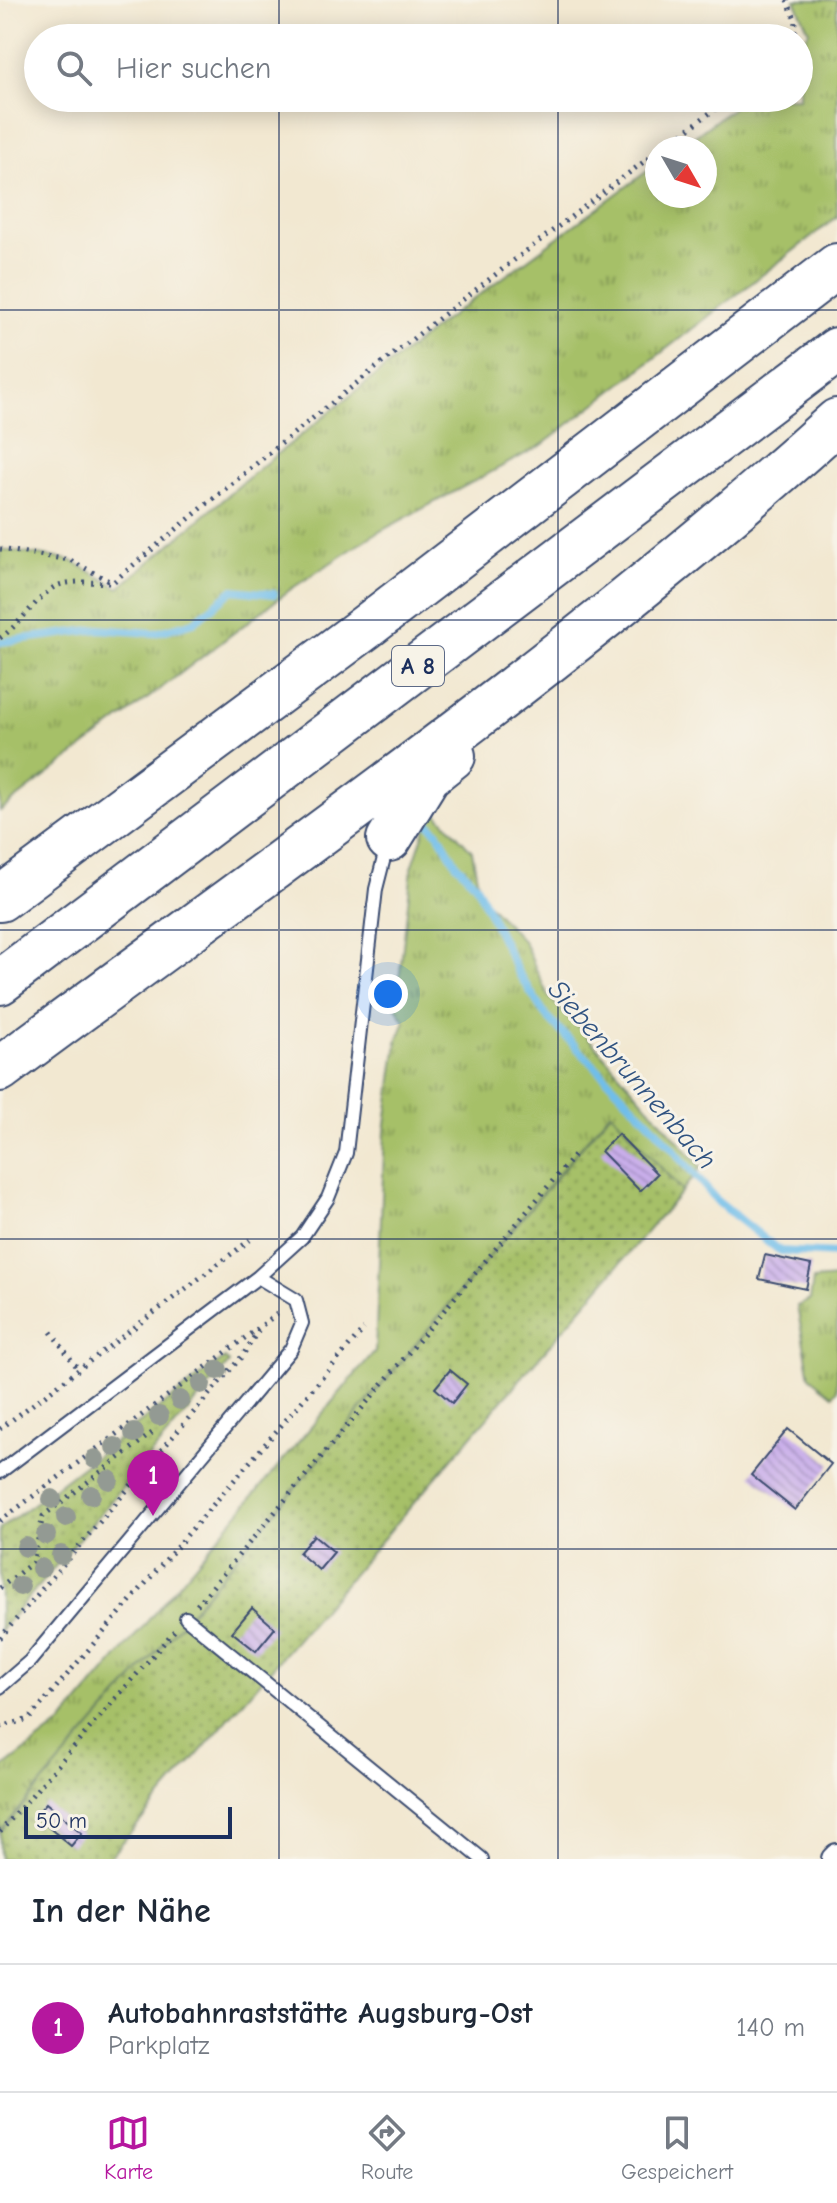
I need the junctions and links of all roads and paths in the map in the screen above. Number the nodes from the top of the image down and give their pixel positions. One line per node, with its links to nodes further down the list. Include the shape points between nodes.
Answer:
1 (787, 0): 2 (path)
2 (796, 24)
3 (711, 112): 4 (path)
4 (679, 136)
5 (645, 161): 10 (path, via 434,320)
6 (837, 266): 14 (highway, A 8)
7 (837, 350): 15 (highway, A 8)
8 (837, 421): 12 (highway, via 746,503)
9 (0, 549): 10 (path, via 70,560)
10 (112, 583): 11 (path, via 52,587 20,624)
11 (0, 638)
12 (518, 684): 13 (highway, via 488,728 428,776); 16 (highway)
13 (389, 839): 19 (lane, via 376,889 346,1153 328,1198 302,1237)
14 (0, 899)
15 (0, 982)
16 (0, 1069)
17 (576, 1153): 30 (path)
18 (250, 1240): 24 (path)
19 (258, 1277): 20 (lane); 27 (lane)
20 (296, 1300): 21 (path); 32 (lane, via 302,1323 291,1349 30,1661)
21 (261, 1326): 28 (path); 31 (path, via 243,1355)
22 (364, 1329): 33 (path, via 29,1719)
23 (51, 1332): 24 (path)
24 (79, 1370): 25 (path)
25 (0, 1429)
26 (152, 1433): 29 (path, via 43,1516 33,1562)
27 (0, 1472)
28 (0, 1521)
29 (0, 1588)
30 (186, 1618): 34 (path); 35 (lane)
31 (0, 1638)
32 (0, 1687)
33 (0, 1727)
34 (0, 1832)
35 (482, 1859)

